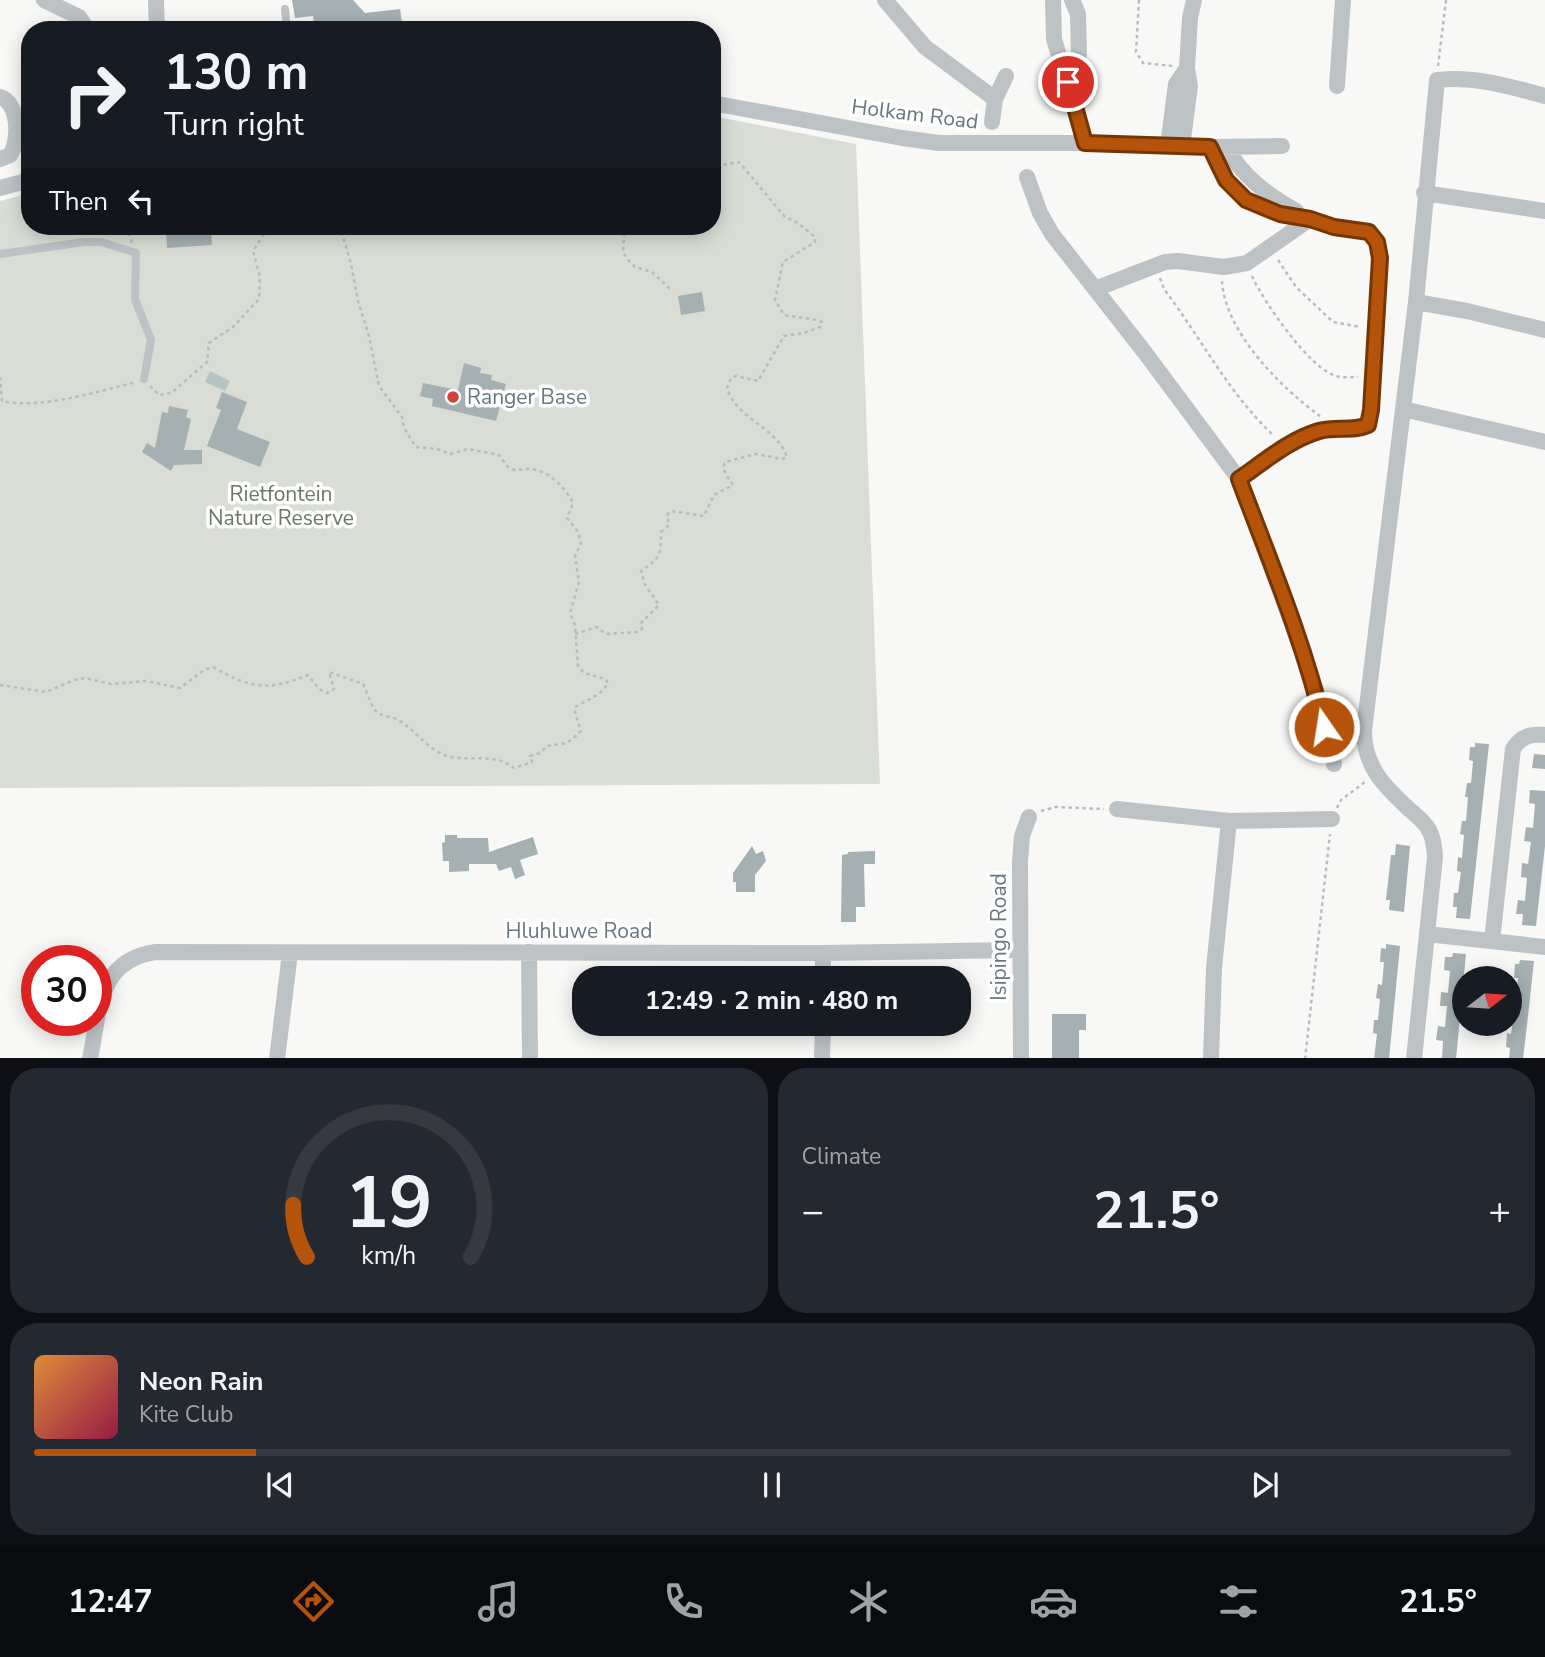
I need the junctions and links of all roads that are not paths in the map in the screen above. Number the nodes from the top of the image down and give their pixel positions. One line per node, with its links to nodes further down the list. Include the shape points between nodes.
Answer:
1 (44, 0): 9 (street)
2 (156, 0): 10 (street)
3 (885, 0): 18 (street, via 925,47)
4 (1053, 0): 14 (street, via 1054,39)
5 (1072, 0): 14 (street, via 1078,14 1079,54)
6 (1194, 0): 12 (street)
7 (1343, 0): 15 (street)
8 (285, 9): 11 (lane)
9 (81, 21)
10 (157, 21)
11 (286, 21)
12 (1186, 68): 22 (street, via 1190,86); 22 (street, via 1174,96 1164,104)
13 (1006, 76): 18 (street)
14 (1068, 82): 21 (street)
15 (1337, 86)
16 (1545, 96): 30 (street, via 1482,79 1437,80)
17 (0, 97): 26 (street, via 12,107 16,138 10,155)
18 (995, 99): 20 (street)
19 (721, 105): 21 (street, Holkam Road, via 939,143)
20 (992, 122)
21 (1085, 143): 22 (street, Holkam Road)
22 (1169, 146): 24 (street, Holkam Road)
23 (1282, 146): 25 (street, Holkam Road)
24 (1210, 147): 25 (street, Holkam Road); 32 (street, via 1226,180 1246,200 1280,214)
25 (1227, 147): 32 (street, via 1249,178)
26 (0, 159)
27 (1027, 177): 34 (street, via 1052,234)
28 (21, 182): 29 (street)
29 (0, 188)
30 (1424, 193): 31 (street); 35 (street)
31 (1545, 211)
32 (1310, 219): 34 (street, via 1247,263 1224,267 1178,261 1157,264); 40 (street, via 1369,232 1377,242 1380,258 1368,425 1317,431 1284,446)
33 (0, 254): 37 (lane, via 84,242 101,242 136,253 135,299 151,340)
34 (1095, 289): 40 (street)
35 (1416, 302): 36 (street); 38 (street)
36 (1545, 330)
37 (144, 379)
38 (1403, 409): 39 (street); 47 (street, via 1364,720 1365,752 1376,773 1422,819 1434,841)
39 (1545, 442)
40 (1239, 479): 42 (street, via 1316,690)
41 (1545, 735): 48 (street, via 1525,736 1513,749)
42 (1334, 764)
43 (1117, 809): 46 (street)
44 (1029, 817): 50 (street, Isipingo Road, via 1020,862)
45 (1332, 819): 46 (street)
46 (1229, 821): 61 (street, via 1214,968)
47 (1427, 934): 48 (street); 62 (street)
48 (1492, 941): 49 (street)
49 (1545, 947)
50 (1019, 950): 53 (street, Hluhluwe Road); 60 (street, Isipingo Road)
51 (529, 952): 52 (street, Hluhluwe Road); 53 (street, Hluhluwe Road); 58 (street)
52 (290, 953): 56 (street, Hluhluwe Road, via 156,952 126,960 107,984); 57 (street)
53 (823, 953): 54 (street)
54 (823, 966)
55 (822, 1036): 59 (street)
56 (90, 1058)
57 (277, 1058)
58 (530, 1058)
59 (822, 1058)
60 (1021, 1058)
61 (1211, 1058)
62 (1414, 1058)

